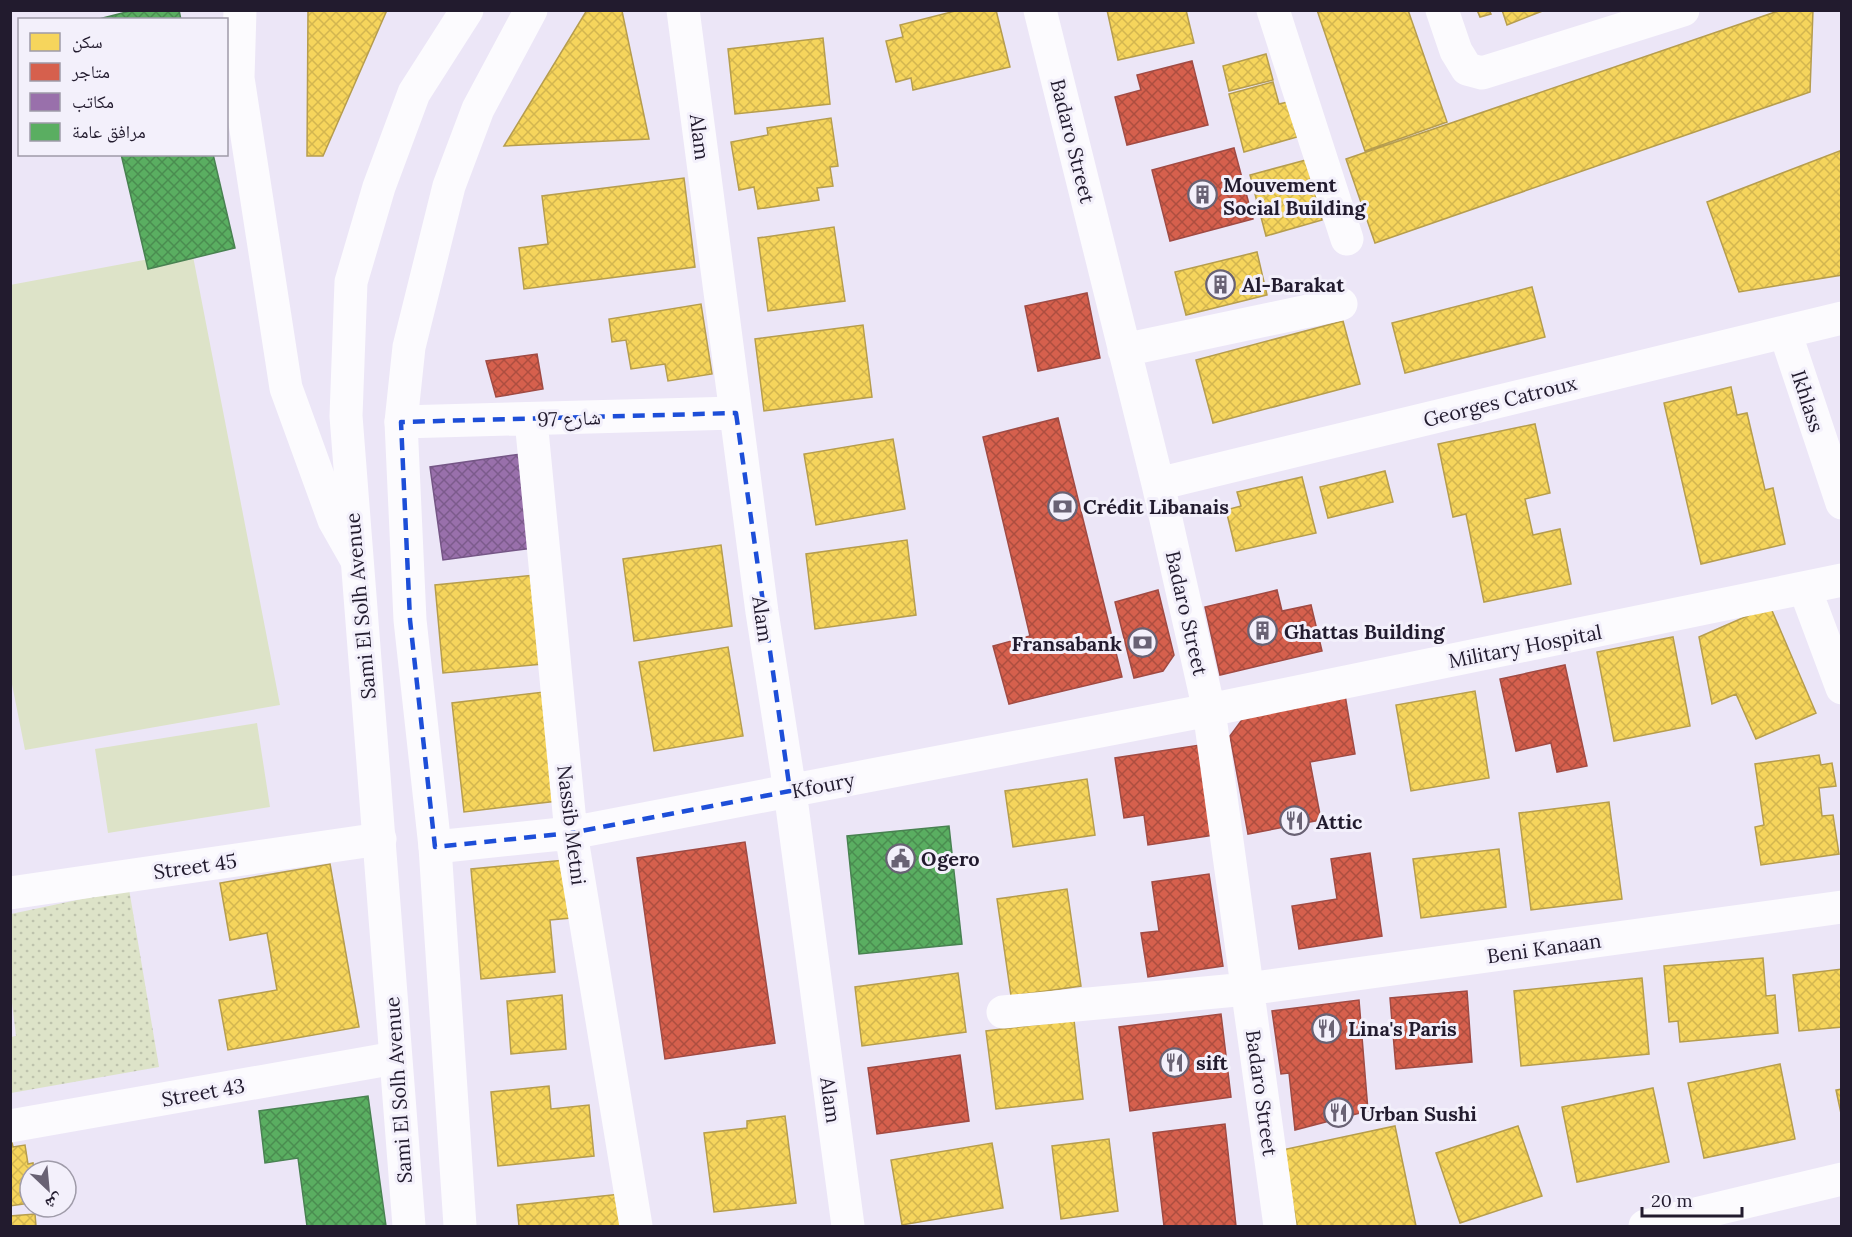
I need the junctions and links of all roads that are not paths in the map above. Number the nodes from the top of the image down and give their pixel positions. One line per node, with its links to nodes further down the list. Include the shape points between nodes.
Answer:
1 (240, 10): 19 (main road, via 238,78 286,388 334,520)
2 (467, 10): 19 (main road, Sami El Solh Avenue, via 414,93 379,187 351,282 346,416)
3 (531, 10): 16 (main road, via 478,110 449,186 410,347)
4 (683, 10): 14 (main road, Alam)
5 (1041, 10): 13 (main road, Badaro Street)
6 (1273, 10): 9 (main road)
7 (1442, 10): 8 (main road, via 1456,51 1467,69 1482,73)
8 (1683, 10)
9 (1347, 239)
10 (1341, 304): 13 (main road)
11 (1842, 318): 12 (main road, Georges Catroux)
12 (1785, 332): 17 (main road, Georges Catroux); 18 (main road, Ikhlass)
13 (1124, 350): 17 (main road, Badaro Street)
14 (736, 413): 15 (main road, شارع 97); 24 (main road, Alam)
15 (531, 420): 16 (main road, شارع 97); 25 (main road, Nassib Metni)
16 (401, 422): 27 (main road, via 410,620)
17 (1158, 484): 23 (main road, Badaro Street)
18 (1842, 503)
19 (355, 557): 26 (main road, Sami El Solh Avenue)
20 (1842, 580): 21 (main road, Military Hospital)
21 (1805, 589): 22 (main road); 23 (main road, Military Hospital)
22 (1842, 687)
23 (1209, 710): 24 (main road, Kfoury); 30 (main road, Badaro Street)
24 (790, 791): 25 (main road, Kfoury); 38 (main road, Alam)
25 (571, 833): 27 (main road, Kfoury); 37 (main road, Nassib Metni)
26 (380, 839): 28 (main road, Street 45); 32 (main road, Sami El Solh Avenue)
27 (435, 847): 36 (main road)
28 (10, 893)
29 (1842, 907): 30 (main road, Beni Kanaan)
30 (1247, 988): 31 (main road, Beni Kanaan); 39 (main road, Badaro Street)
31 (1003, 1012)
32 (395, 1058): 33 (main road, Street 43); 35 (main road, Sami El Solh Avenue)
33 (10, 1126)
34 (1842, 1179): 40 (main road)
35 (409, 1227)
36 (460, 1227)
37 (636, 1227)
38 (848, 1227)
39 (1280, 1227)
40 (1645, 1227)

